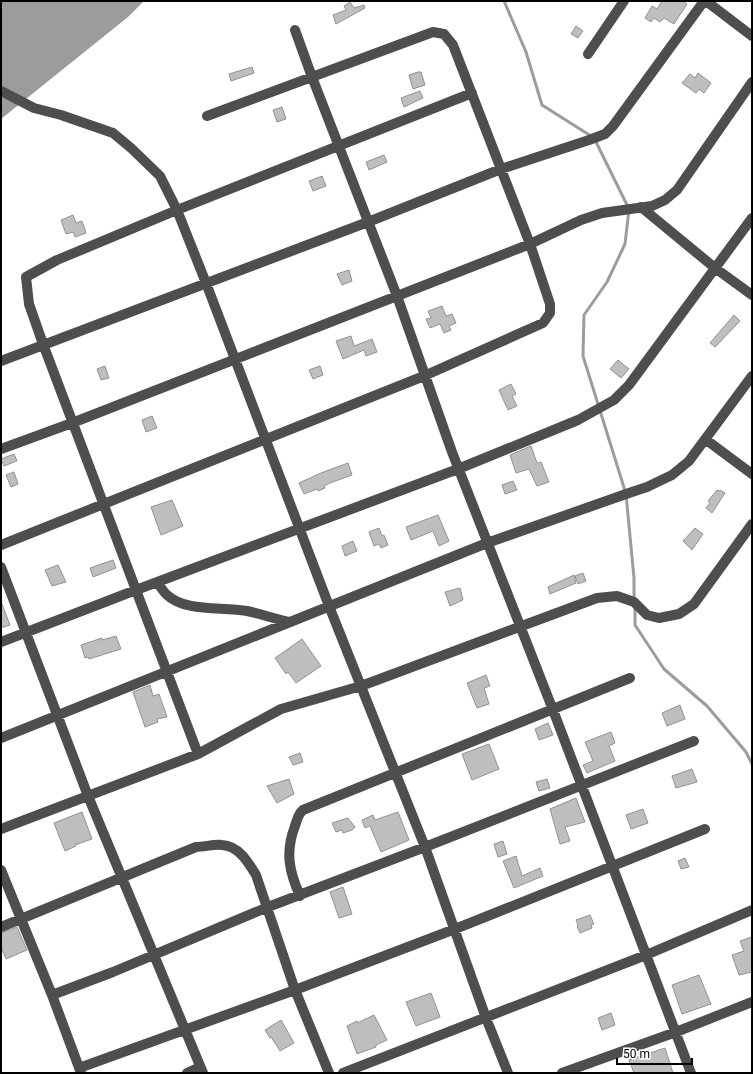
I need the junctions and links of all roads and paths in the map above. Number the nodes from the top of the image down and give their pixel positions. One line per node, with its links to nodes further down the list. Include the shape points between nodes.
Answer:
1 (624, 1): 5 (street)
2 (705, 1): 4 (street); 12 (street, via 605,134)
3 (295, 30): 6 (street)
4 (752, 36)
5 (588, 54)
6 (312, 77): 9 (street, via 433,32 444,34 453,45); 10 (street); 11 (street)
7 (752, 82): 13 (street, via 677,190 666,200 652,206)
8 (1, 90): 14 (street, via 34,108 61,114 112,133 132,148 160,176)
9 (472, 94): 11 (street); 12 (street)
10 (207, 116)
11 (339, 146): 14 (street); 16 (street)
12 (501, 169): 16 (street); 17 (street)
13 (641, 207): 17 (street, via 602,213); 18 (street)
14 (176, 210): 19 (street); 22 (street, via 57,260 26,277 29,304)
15 (752, 218): 18 (street)
16 (368, 222): 19 (street); 21 (street)
17 (530, 244): 21 (street); 25 (street, via 550,304 550,313 543,323)
18 (715, 268): 20 (street); 31 (street, via 629,385 614,400 578,420)
19 (206, 283): 22 (street); 23 (street)
20 (752, 295)
21 (397, 296): 23 (street); 25 (street)
22 (43, 344): 24 (street); 27 (street)
23 (235, 359): 27 (street); 29 (street)
24 (1, 361)
25 (424, 376): 29 (street); 31 (street)
26 (752, 376): 28 (street)
27 (72, 423): 30 (street); 33 (street)
28 (705, 439): 32 (street); 36 (street, via 689,461 672,475 647,487)
29 (265, 440): 33 (street); 35 (street)
30 (1, 449)
31 (458, 469): 35 (street); 36 (street)
32 (752, 474)
33 (103, 504): 37 (street); 40 (street)
34 (752, 524): 43 (street, via 694,604 679,614 659,618 647,615 634,602 618,596 598,598)
35 (299, 529): 39 (street); 41 (street)
36 (487, 543): 41 (street); 43 (street)
37 (1, 545)
38 (1, 567): 44 (street)
39 (157, 582): 40 (street); 42 (street, via 167,595 181,604 247,611)
40 (136, 590): 44 (street); 46 (street)
41 (328, 606): 42 (street); 48 (street)
42 (289, 622): 46 (street)
43 (520, 626): 48 (street); 49 (street)
44 (26, 633): 45 (street); 50 (street)
45 (1, 642)
46 (167, 672): 50 (street); 53 (street)
47 (630, 678): 49 (street)
48 (361, 686): 53 (street, via 281,709); 54 (street)
49 (553, 710): 54 (street); 55 (street)
50 (58, 716): 51 (street); 56 (street)
51 (1, 738)
52 (694, 741): 55 (street)
53 (198, 754): 56 (street)
54 (395, 773): 59 (street); 63 (street, via 300,813 290,840 289,862)
55 (582, 786): 59 (street); 60 (street)
56 (88, 796): 58 (street); 62 (street)
57 (705, 829): 60 (street)
58 (1, 830)
59 (426, 847): 63 (street); 68 (street)
60 (612, 865): 68 (street); 70 (street)
61 (1, 870): 66 (street)
62 (122, 877): 64 (street, via 196,848 222,845 238,850 249,863); 66 (street); 69 (street)
63 (300, 896): 64 (street)
64 (268, 907): 69 (street); 71 (street)
65 (752, 910): 70 (street)
66 (21, 919): 67 (street); 72 (street)
67 (1, 927)
68 (455, 929): 71 (street); 74 (street)
69 (155, 955): 72 (street); 75 (street)
70 (646, 955): 74 (street); 76 (street)
71 (295, 990): 75 (street); 80 (street)
72 (52, 995): 78 (street)
73 (752, 1002): 76 (street)
74 (486, 1018): 81 (street); 82 (street)
75 (186, 1030): 77 (street); 78 (street)
76 (676, 1032): 83 (street); 84 (street)
77 (202, 1070): 79 (street)
78 (80, 1071)
79 (186, 1073)
80 (329, 1073)
81 (343, 1073)
82 (508, 1073)
83 (562, 1073)
84 (691, 1073)

